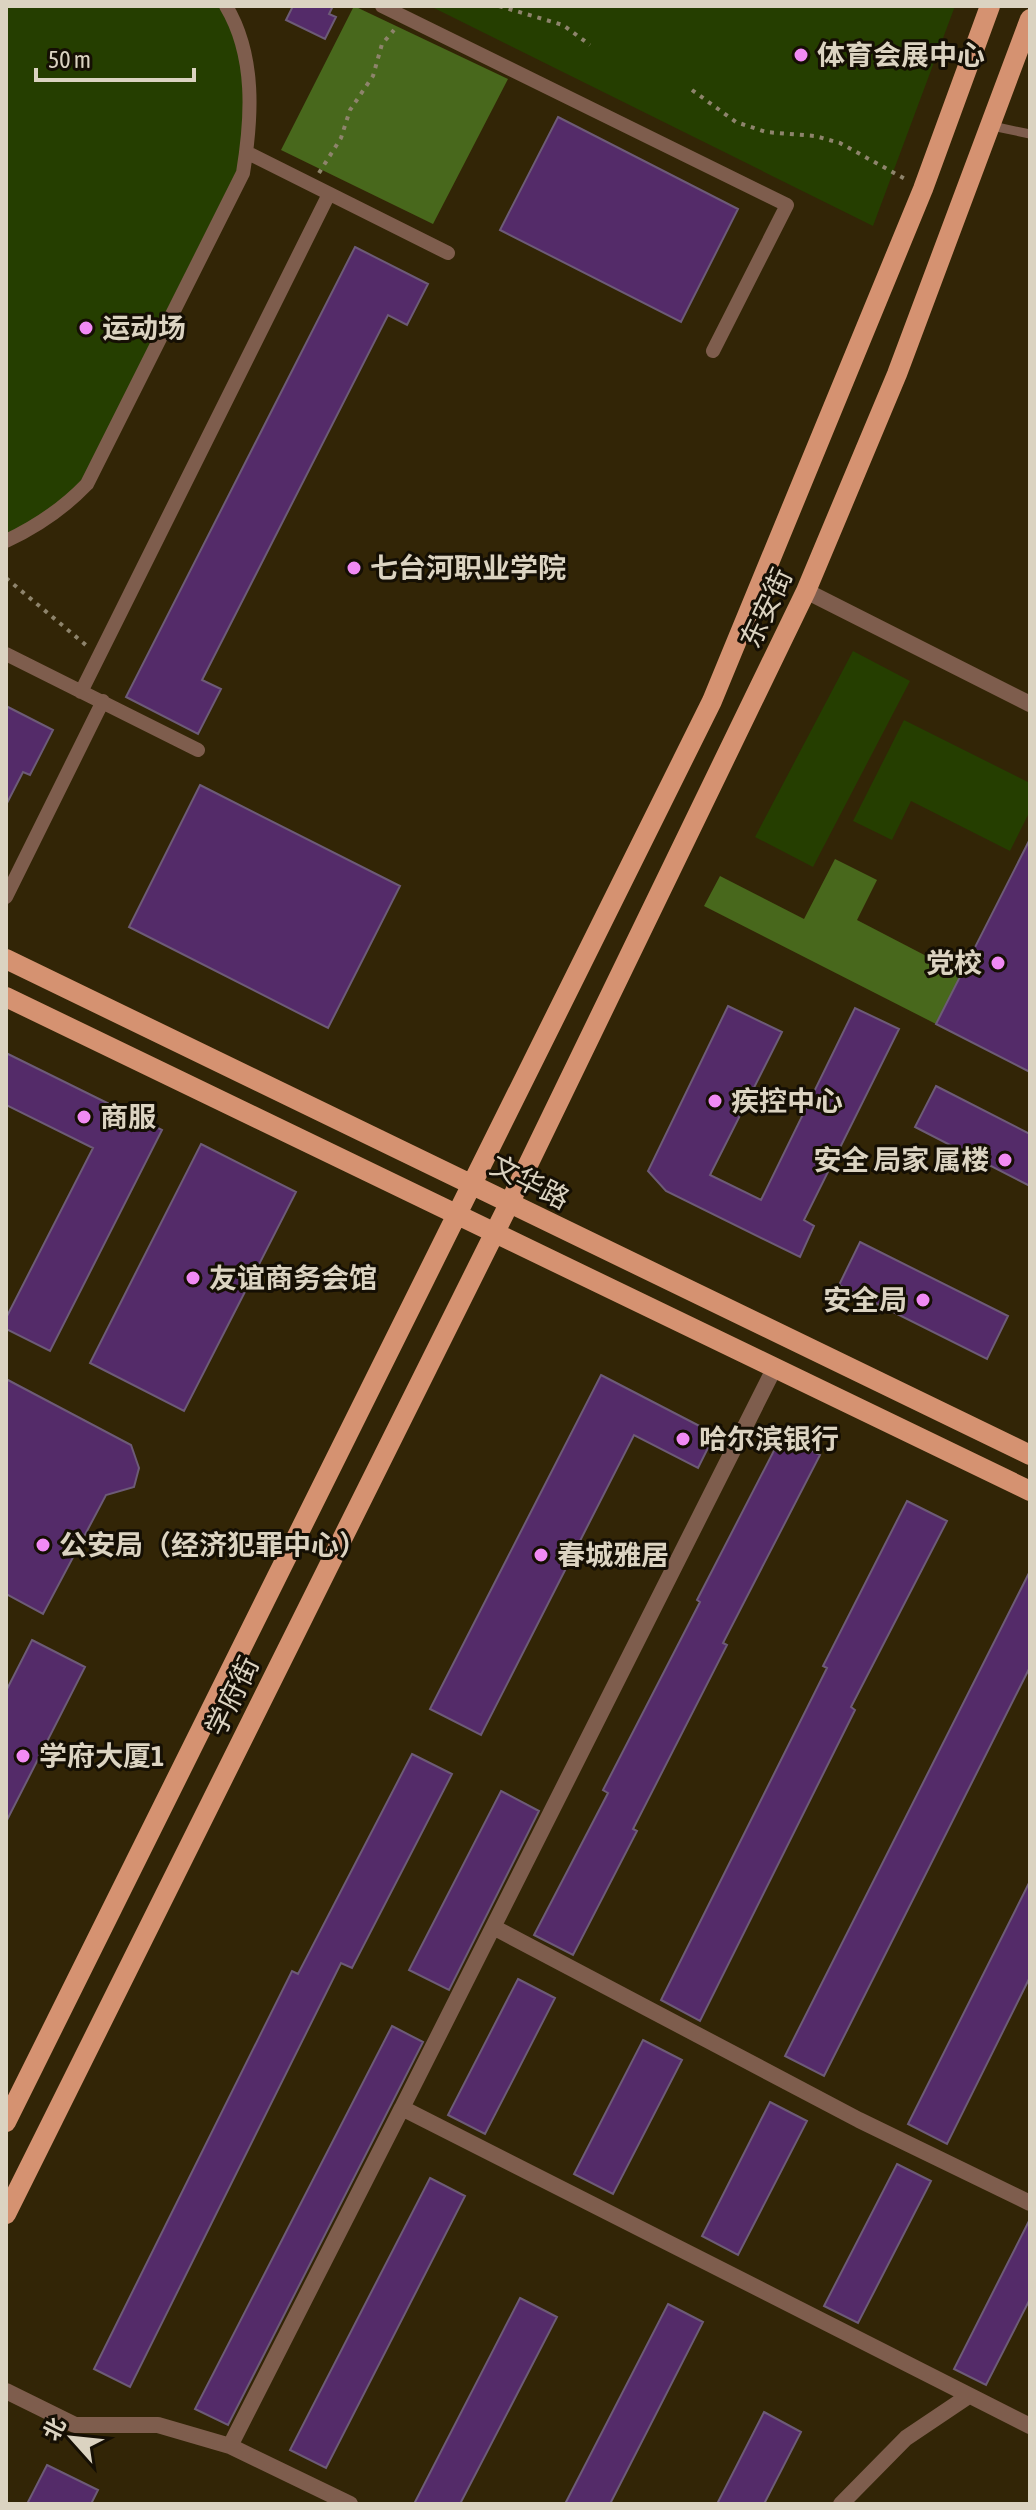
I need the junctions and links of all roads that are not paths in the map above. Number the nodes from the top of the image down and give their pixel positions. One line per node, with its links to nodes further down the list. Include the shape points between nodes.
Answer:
1 (226, 6): 7 (street, via 249,81)
2 (382, 6): 10 (street, via 787,205)
3 (990, 6): 21 (main road, 东安街, via 923,189 712,701)
4 (1030, 19): 5 (main road, 东安街)
5 (992, 126): 6 (lane); 12 (main road, 东安街)
6 (1030, 134)
7 (246, 152): 8 (street); 11 (street, via 243,173 87,484 66,506)
8 (329, 194): 9 (street); 14 (street)
9 (448, 253)
10 (713, 351)
11 (6, 541)
12 (806, 591): 16 (street); 22 (main road, 东安街)
13 (6, 654): 14 (street)
14 (81, 692): 15 (street)
15 (103, 701): 17 (street); 18 (street)
16 (1030, 704)
17 (198, 750)
18 (6, 897)
19 (6, 959): 21 (main road, 文华路)
20 (6, 997): 23 (main road)
21 (473, 1185): 22 (main road, 文华路); 23 (main road, 学府街)
22 (509, 1204): 24 (main road, 学府街); 26 (main road, 文华路)
23 (459, 1215): 24 (main road); 30 (main road, 学府街)
24 (492, 1234): 25 (main road); 32 (main road, 学府街)
25 (775, 1367): 27 (main road); 28 (street)
26 (1030, 1455)
27 (1030, 1491)
28 (495, 1928): 29 (street); 31 (street, via 859,2120)
29 (402, 2108): 34 (street); 36 (street)
30 (6, 2122)
31 (1030, 2203)
32 (6, 2214)
33 (6, 2391): 36 (street, via 75,2425 158,2425)
34 (967, 2397): 35 (street); 38 (street, via 906,2438)
35 (1030, 2426)
36 (230, 2446): 37 (street)
37 (350, 2504)
38 (841, 2504)

